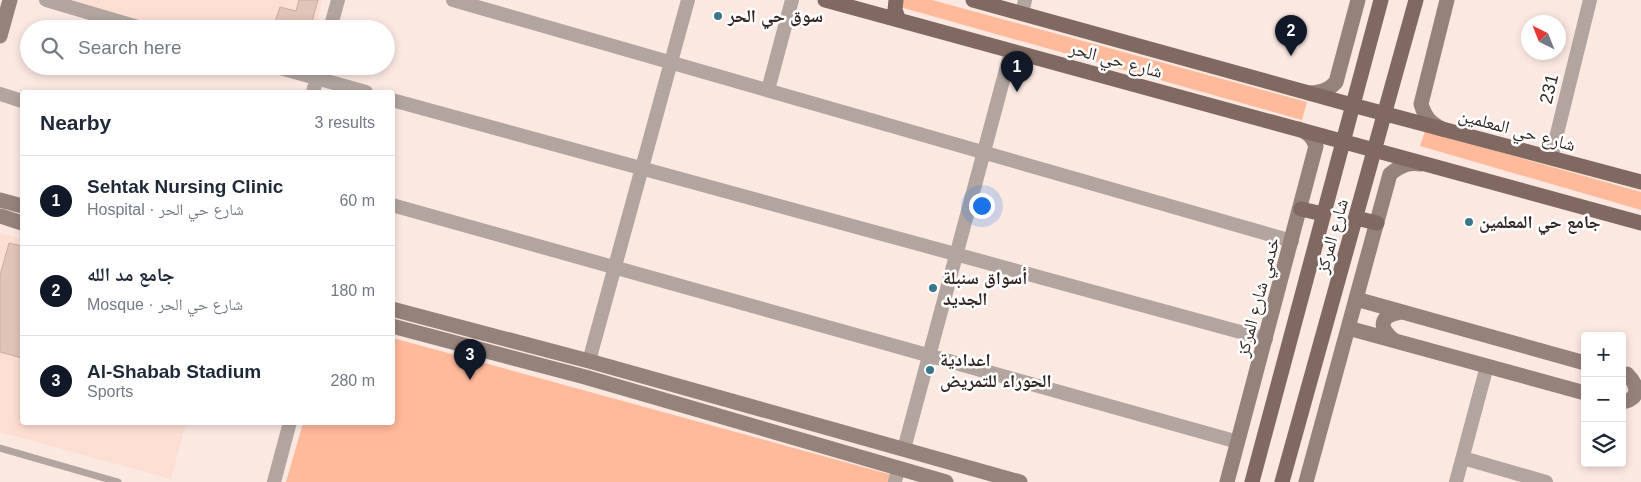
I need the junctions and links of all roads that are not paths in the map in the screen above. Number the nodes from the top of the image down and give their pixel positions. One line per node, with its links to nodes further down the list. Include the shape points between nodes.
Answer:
1 (10, 0): 21 (street)
2 (46, 0): 18 (street)
3 (338, 0): 19 (street)
4 (453, 0): 23 (street)
5 (688, 0): 23 (street)
6 (792, 0): 27 (street)
7 (825, 0): 17 (main road, شارع حي الحر)
8 (872, 0): 17 (main road)
9 (896, 0): 20 (main road)
10 (972, 0): 16 (main road, شارع حي الحر)
11 (1357, 0): 28 (street, via 1336,82 1322,92)
12 (1381, 0): 32 (main road, شارع المركز)
13 (1416, 0): 33 (main road, شارع المركز)
14 (1447, 0): 35 (street, via 1421,104 1431,123)
15 (1590, 0): 39 (street, 231)
16 (1023, 7): 28 (main road, شارع حي الحر)
17 (860, 10): 20 (main road, شارع حي الحر)
18 (114, 20)
19 (332, 20)
20 (899, 20): 22 (main road, شارع حي الحر)
21 (0, 36)
22 (1011, 51): 34 (main road, شارع حي الحر); 38 (street)
23 (671, 62): 27 (street); 41 (street)
24 (303, 75): 25 (street)
25 (316, 79): 26 (street)
26 (358, 90)
27 (768, 90): 38 (street)
28 (1309, 93): 32 (main road, شارع حي الحر)
29 (0, 94): 30 (street)
30 (20, 100)
31 (395, 101): 41 (street)
32 (1352, 105): 33 (main road, شارع حي الحر); 36 (main road, شارع المركز)
33 (1384, 114): 35 (main road, شارع حي المعلمين); 37 (main road, شارع المركز)
34 (1300, 129): 36 (main road, شارع حي الحر); 46 (street, خدمي شارع المركز, via 1316,146)
35 (1443, 129): 39 (main road, شارع حي المعلمين)
36 (1343, 141): 37 (main road, شارع حي الحر); 47 (main road, شارع المركز)
37 (1375, 150): 40 (main road, شارع حي الحر); 49 (main road, شارع المركز)
38 (984, 152): 53 (street); 54 (street)
39 (1551, 158): 42 (main road, شارع حي المعلمين)
40 (1428, 165): 51 (street, via 1411,162 1390,174); 52 (main road)
41 (642, 168): 54 (street); 55 (street)
42 (1641, 182)
43 (0, 200): 44 (street)
44 (20, 205)
45 (395, 206): 55 (street)
46 (1301, 209): 47 (main road); 53 (street, خدمي شارع المركز)
47 (1323, 214): 85 (main road, شارع المركز)
48 (0, 216): 50 (street)
49 (1356, 218): 51 (main road); 86 (main road, شارع المركز)
50 (20, 222)
51 (1377, 223): 56 (street)
52 (1641, 223)
53 (1292, 240): 63 (street, خدمي شارع المركز)
54 (957, 254): 63 (street); 65 (street)
55 (615, 267): 65 (street); 66 (street)
56 (1356, 299): 58 (street); 61 (street)
57 (395, 310): 59 (street)
58 (1402, 312): 64 (street, via 1391,313 1383,323 1387,335); 67 (street)
59 (436, 320): 62 (street); 66 (street)
60 (395, 327): 62 (street)
61 (1348, 328): 64 (street); 87 (street)
62 (432, 336): 79 (street, via 585,377)
63 (1266, 339): 75 (street, خدمي شارع المركز)
64 (1396, 341): 68 (street)
65 (929, 356): 75 (street); 77 (street)
66 (590, 361): 77 (street)
67 (1581, 362)
68 (1487, 366): 70 (street); 78 (street)
69 (1630, 375): 71 (street, via 1636,394)
70 (1581, 392)
71 (1626, 401)
72 (1626, 404): 73 (street)
73 (1641, 408)
74 (289, 425): 81 (street)
75 (1238, 442): 84 (street, خدمي شارع المركز)
76 (0, 448): 80 (lane)
77 (904, 449): 83 (street)
78 (1463, 458): 88 (street); 89 (street)
79 (896, 476): 82 (street)
80 (118, 482)
81 (274, 482)
82 (946, 482)
83 (1020, 482)
84 (1227, 482)
85 (1252, 482)
86 (1282, 482)
87 (1306, 482)
88 (1456, 482)
89 (1546, 482)

